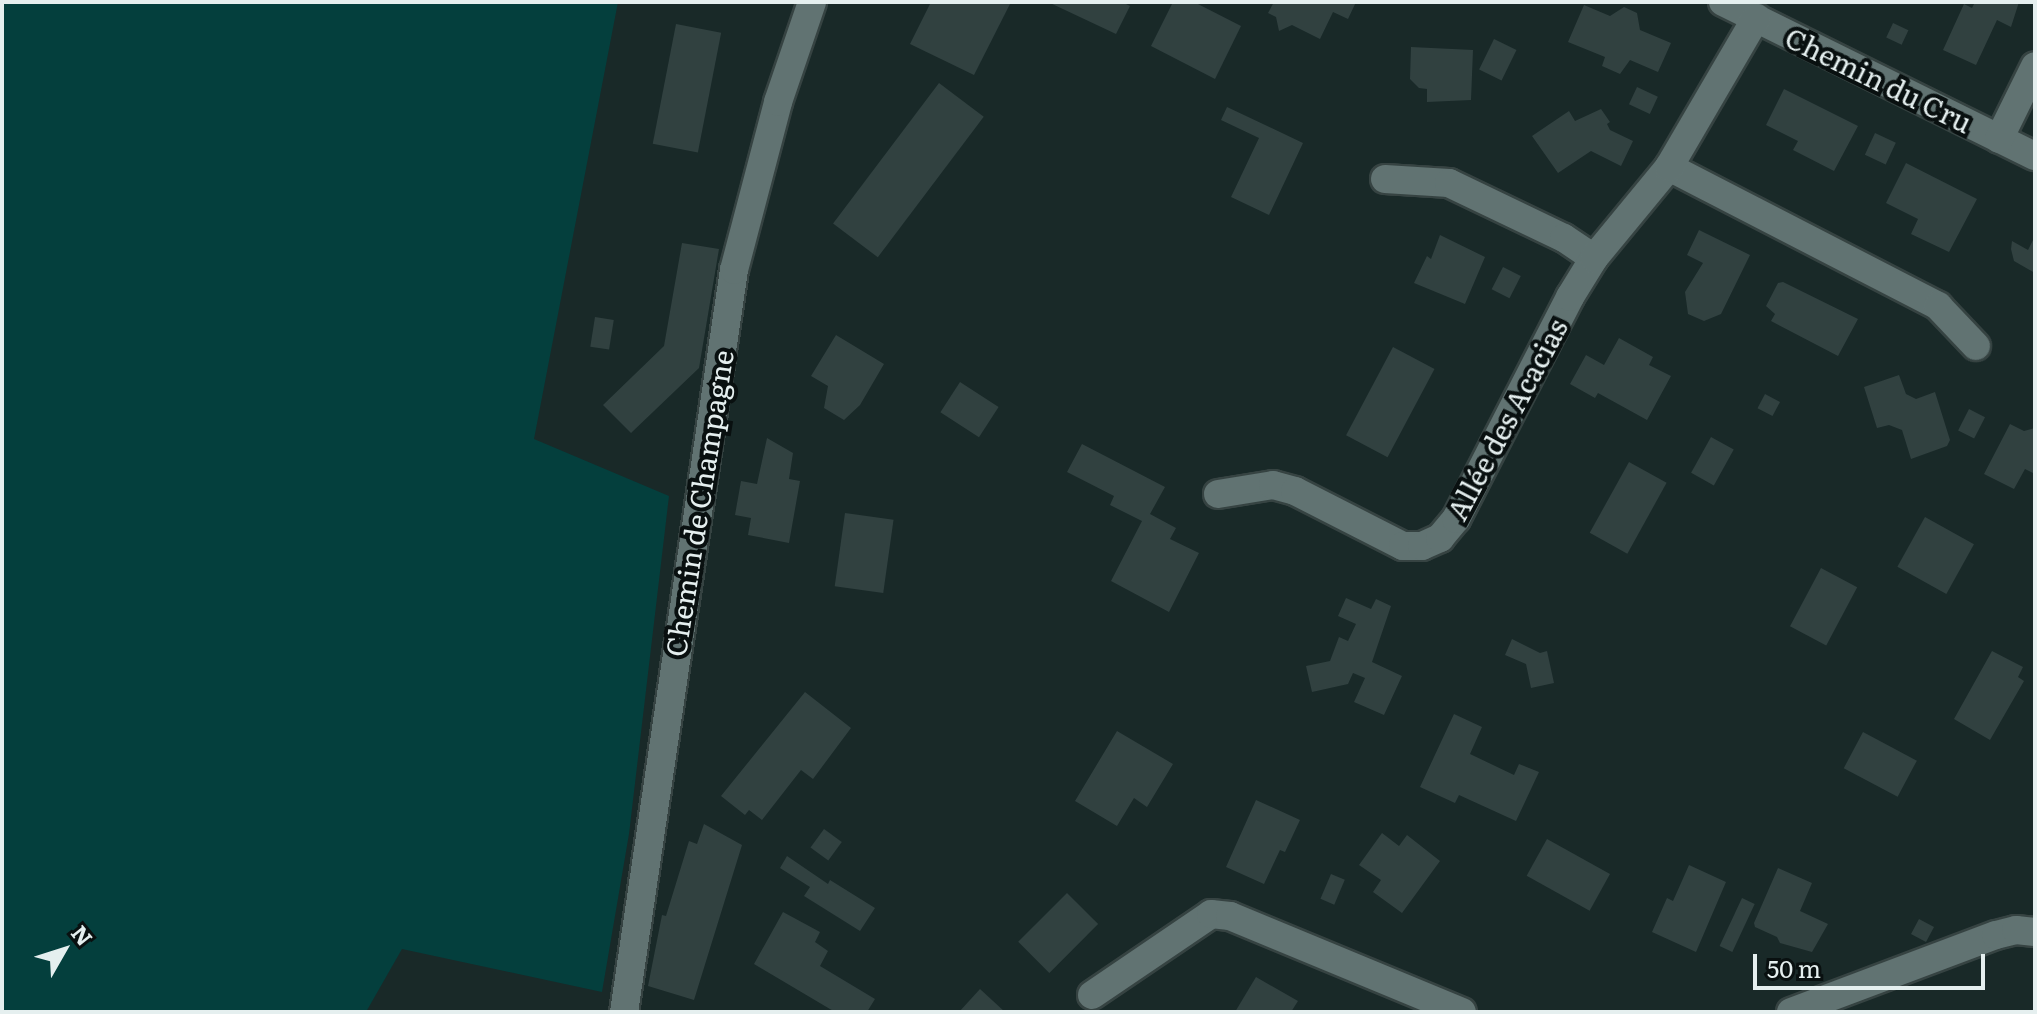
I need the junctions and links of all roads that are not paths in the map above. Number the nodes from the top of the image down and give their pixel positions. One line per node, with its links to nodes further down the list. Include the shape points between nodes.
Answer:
1 (812, 2): 14 (street, Chemin de Champagne, via 778,102 734,270)
2 (1723, 2): 3 (street, Chemin du Cru)
3 (1756, 18): 5 (street, Chemin du Cru); 7 (street, Allée des Acacias)
4 (2035, 66): 5 (street)
5 (1999, 139): 6 (street, Chemin du Cru)
6 (2035, 156)
7 (1669, 167): 9 (street, Allée des Acacias); 10 (street, via 1938,306)
8 (1385, 179): 9 (street, via 1449,183)
9 (1594, 258): 11 (street, Allée des Acacias, via 1456,519 1440,538 1422,546 1403,546 1273,485)
10 (1976, 346)
11 (1218, 494)
12 (2035, 932): 16 (street, via 1996,935)
13 (1092, 995): 15 (street, via 1211,914 1230,916)
14 (624, 1012)
15 (1462, 1012)
16 (1791, 1012)

